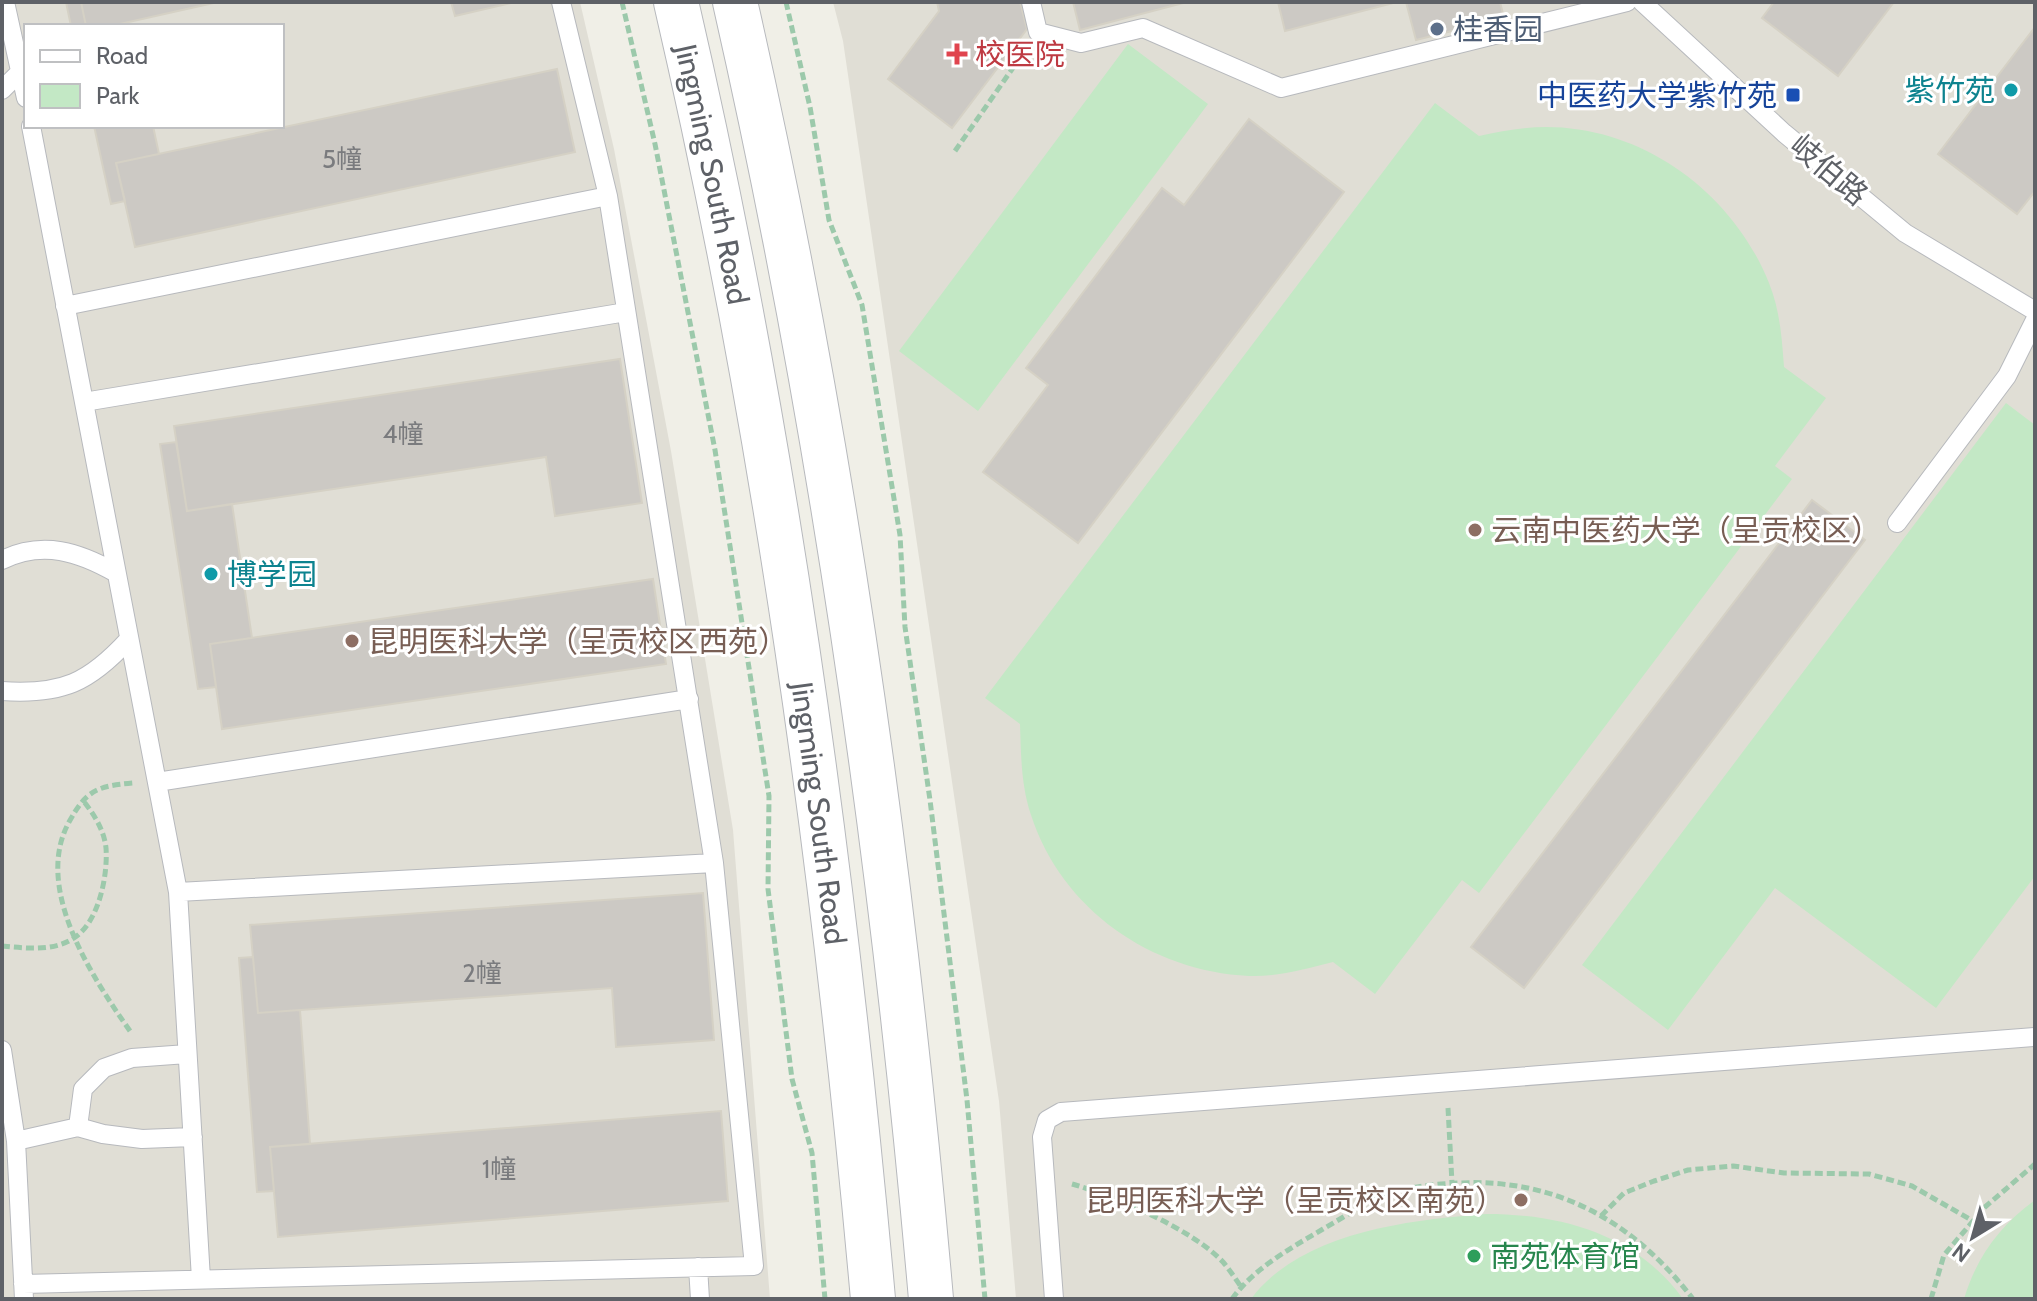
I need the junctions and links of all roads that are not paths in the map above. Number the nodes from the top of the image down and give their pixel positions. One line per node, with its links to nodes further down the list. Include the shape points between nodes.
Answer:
1 (5, 2): 8 (lane)
2 (561, 2): 12 (lane)
3 (676, 2): 37 (street, Jingming South Road, via 762,420 823,819)
4 (735, 2): 38 (street, Jingming South Road, via 821,426 873,765 914,1099)
5 (1031, 2): 6 (lane, via 1038,32 1081,43 1143,28 1281,88)
6 (1627, 2)
7 (1642, 2): 14 (lane, 岐伯路, via 1784,133 1905,233)
8 (21, 71): 9 (lane); 10 (lane)
9 (24, 87)
10 (2, 90)
11 (31, 128): 13 (lane)
12 (608, 196): 13 (lane); 15 (lane)
13 (65, 306): 17 (lane)
14 (2035, 311)
15 (626, 312): 17 (lane); 23 (lane)
16 (2035, 320): 18 (lane, via 2007,376)
17 (84, 402): 20 (lane)
18 (1897, 523)
19 (2, 560): 20 (lane, via 51,549 85,556)
20 (116, 573): 21 (lane)
21 (129, 639): 22 (lane, via 105,665 74,684 39,693); 24 (lane)
22 (2, 691)
23 (689, 699): 24 (lane); 25 (lane)
24 (157, 782): 26 (lane)
25 (714, 863): 26 (lane); 33 (lane, via 754,1266)
26 (178, 892): 29 (lane)
27 (2035, 1037): 39 (lane, via 1061,1112 1047,1120 1042,1137)
28 (2, 1050): 32 (lane)
29 (187, 1054): 30 (lane, via 132,1058 104,1068 83,1089); 31 (lane)
30 (78, 1127): 31 (lane, via 142,1139); 32 (lane)
31 (193, 1137): 34 (lane)
32 (16, 1141): 35 (lane)
33 (698, 1267): 34 (lane); 36 (lane)
34 (201, 1279): 35 (lane)
35 (24, 1292)
36 (700, 1299)
37 (873, 1299)
38 (931, 1299)
39 (1054, 1299)

